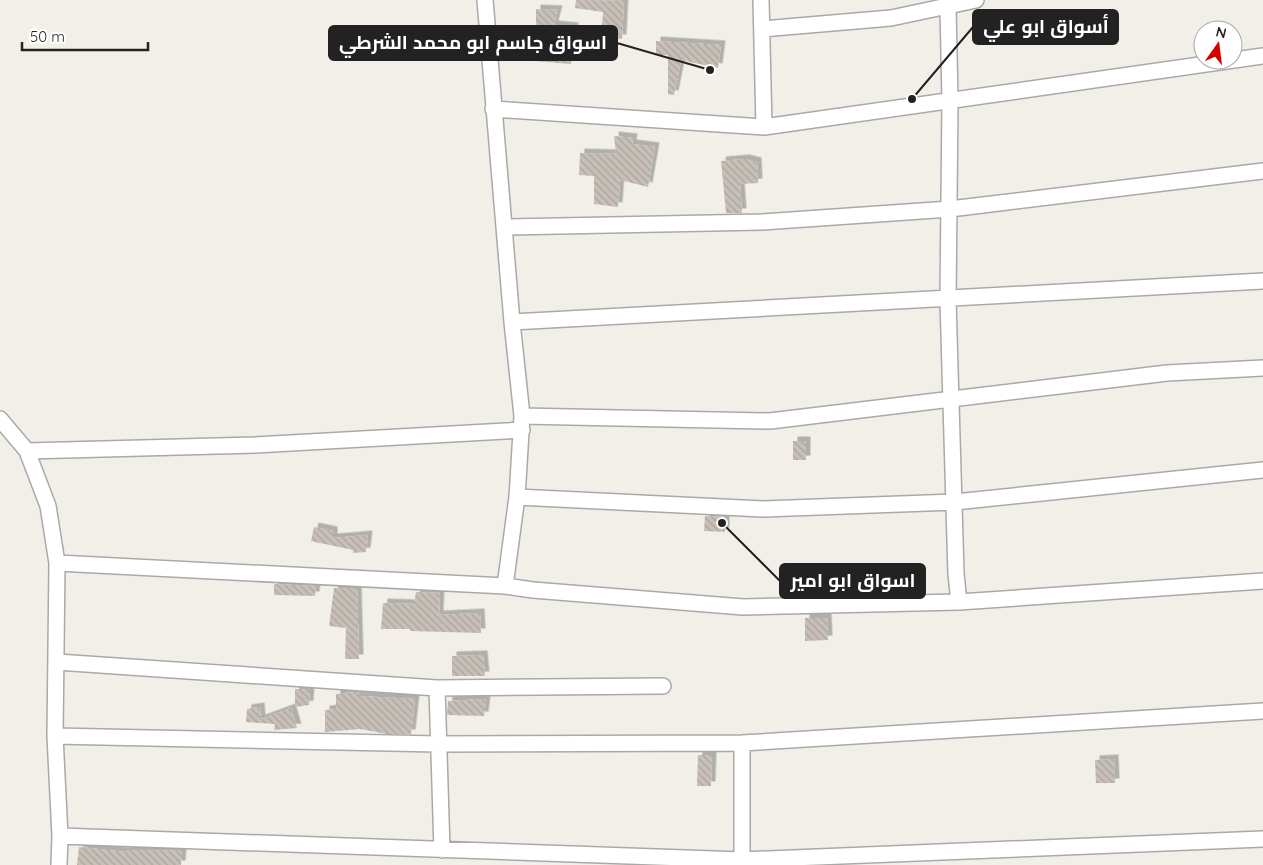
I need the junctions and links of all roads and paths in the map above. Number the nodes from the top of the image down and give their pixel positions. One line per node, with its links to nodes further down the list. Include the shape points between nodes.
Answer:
1 (485, 0): 8 (street)
2 (761, 0): 5 (street)
3 (976, 0): 4 (street)
4 (948, 6): 5 (street, via 891,18); 7 (street)
5 (762, 29): 9 (street)
6 (1263, 56): 7 (street)
7 (950, 101): 9 (street); 11 (street)
8 (494, 109): 9 (street); 12 (street)
9 (764, 128)
10 (1263, 171): 11 (street)
11 (950, 209): 12 (street, via 762,222); 14 (street)
12 (504, 227): 15 (street)
13 (1263, 282): 14 (street)
14 (948, 300): 15 (street); 17 (street)
15 (512, 322): 19 (street)
16 (1263, 368): 17 (street, via 1167,373)
17 (951, 399): 19 (street, via 770,421); 23 (street)
18 (0, 419): 20 (street)
19 (522, 423): 20 (street, via 255,445); 22 (street)
20 (27, 451): 24 (street, via 48,506)
21 (1263, 470): 23 (street)
22 (517, 497): 23 (street, via 763,509); 26 (street)
23 (955, 502): 27 (street)
24 (57, 562): 26 (street); 28 (street)
25 (1263, 582): 27 (street)
26 (505, 586): 27 (street, via 742,607)
27 (959, 602)
28 (57, 662): 30 (street); 32 (street)
29 (663, 686): 30 (street)
30 (437, 688): 34 (street)
31 (1263, 711): 33 (street)
32 (55, 736): 34 (street); 35 (street)
33 (742, 743): 34 (street); 38 (street)
34 (438, 744): 37 (street)
35 (60, 836): 37 (street); 39 (street)
36 (1263, 839): 38 (street)
37 (442, 850): 38 (street)
38 (742, 863)
39 (59, 865)

